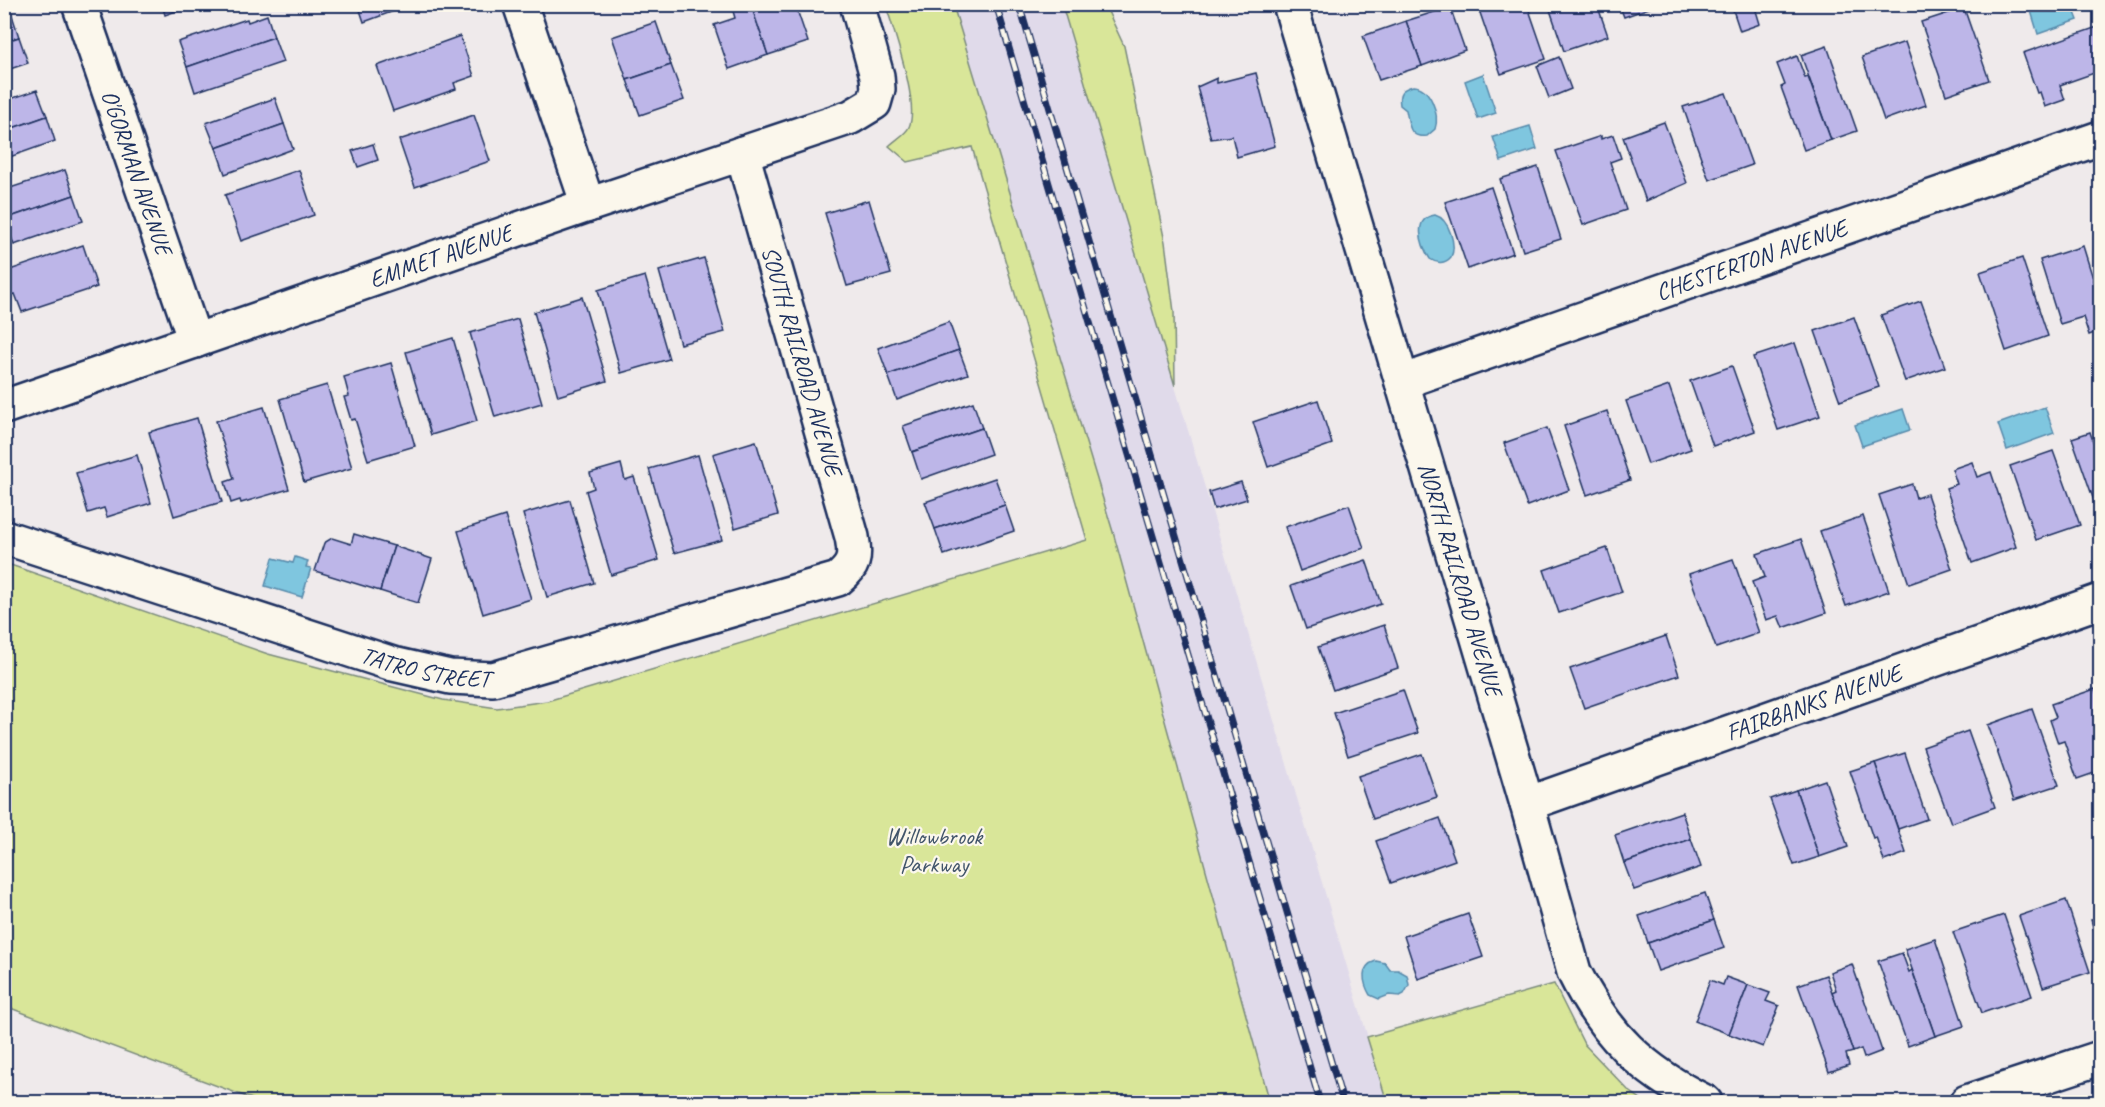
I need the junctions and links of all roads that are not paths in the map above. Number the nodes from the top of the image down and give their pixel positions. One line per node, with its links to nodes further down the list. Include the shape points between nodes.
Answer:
1 (79, 4): 8 (street, O'GORMAN AVENUE)
2 (520, 4): 7 (street)
3 (857, 4): 6 (street, EMMET AVENUE, via 877,76 874,103 851,117)
4 (1290, 4): 9 (street, NORTH RAILROAD AVENUE)
5 (2100, 138): 9 (street, CHESTERTON AVENUE)
6 (742, 153): 7 (street, EMMET AVENUE); 12 (street, SOUTH RAILROAD AVENUE, via 852,537 855,552)
7 (588, 205): 8 (street, EMMET AVENUE)
8 (195, 341): 10 (street, EMMET AVENUE)
9 (1402, 382): 14 (street, NORTH RAILROAD AVENUE)
10 (4, 408)
11 (4, 537): 12 (street, TATRO STREET, via 393,664 450,677 493,679 822,584 838,579)
12 (850, 569)
13 (2100, 601): 14 (street, FAIRBANKS AVENUE)
14 (1527, 804): 16 (street, NORTH RAILROAD AVENUE, via 1574,972 1586,996 1633,1056 1676,1088)
15 (2100, 1058): 17 (street)
16 (1705, 1102)
17 (1967, 1102)

